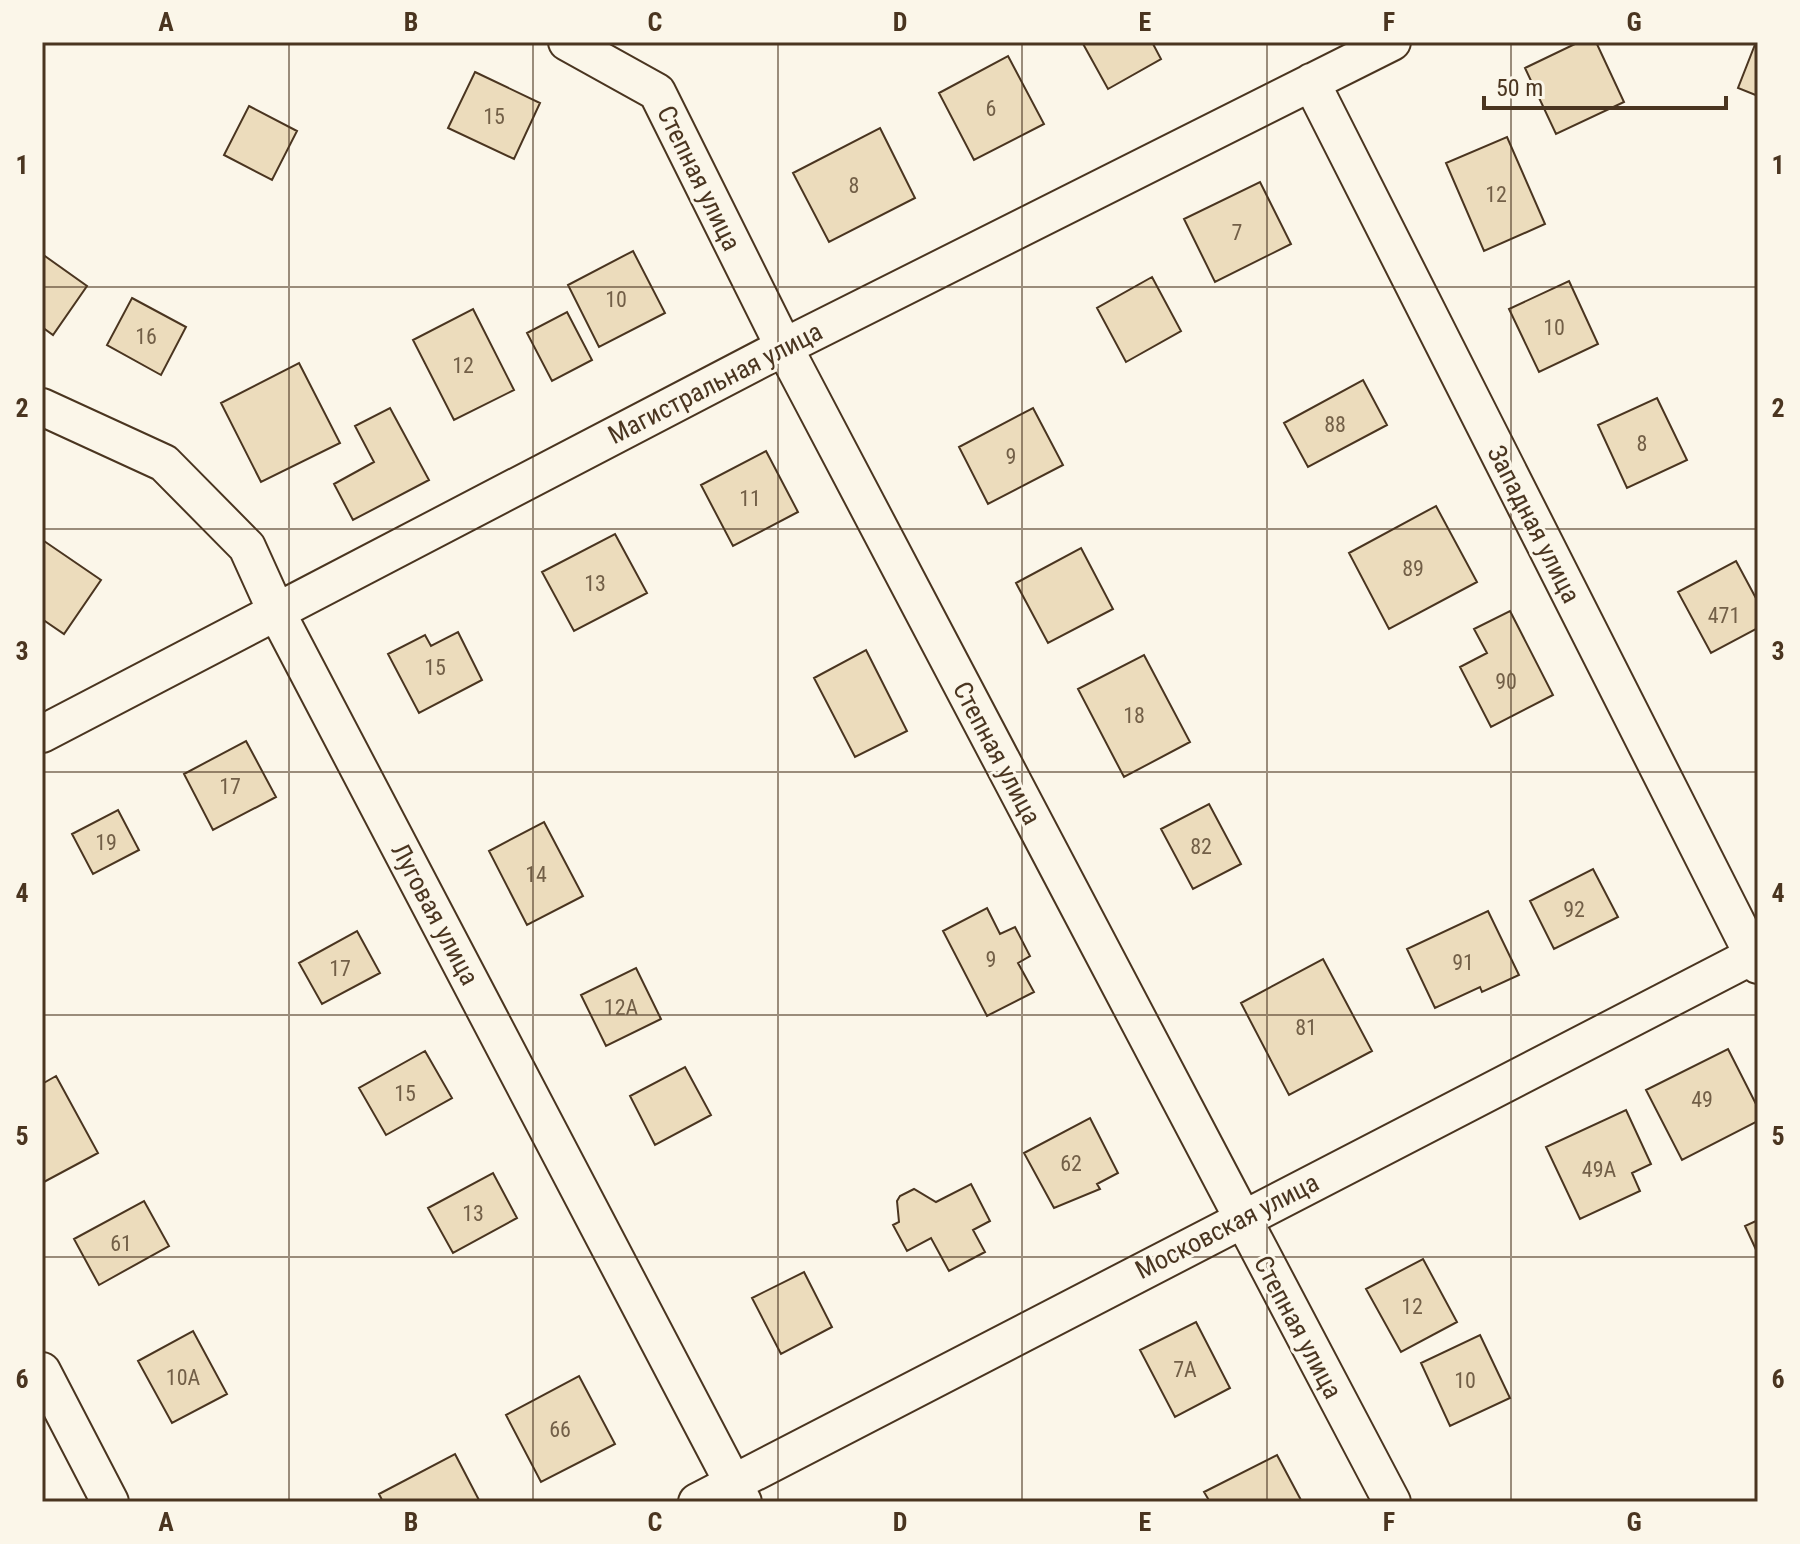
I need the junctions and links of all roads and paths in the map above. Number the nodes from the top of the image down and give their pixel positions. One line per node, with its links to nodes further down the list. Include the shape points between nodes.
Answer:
1 (567, 42): 4 (street, Степная улица, via 657,92)
2 (1392, 42): 3 (street, Магистральная улица)
3 (1311, 82): 4 (street, Магистральная улица); 8 (street, Западная улица)
4 (784, 347): 6 (street, Магистральная улица); 9 (street, Степная улица)
5 (42, 407): 6 (street, Луговая улица, via 164,463 247,547)
6 (276, 611): 7 (street, Магистральная улица); 11 (street, Луговая улица)
7 (42, 734)
8 (1756, 958): 9 (street, Московская улица)
9 (1240, 1219): 11 (street, Московская улица); 14 (street, Степная улица)
10 (42, 1371): 12 (street)
11 (738, 1492): 13 (street, Московская улица)
12 (110, 1502)
13 (697, 1502)
14 (1392, 1502)

